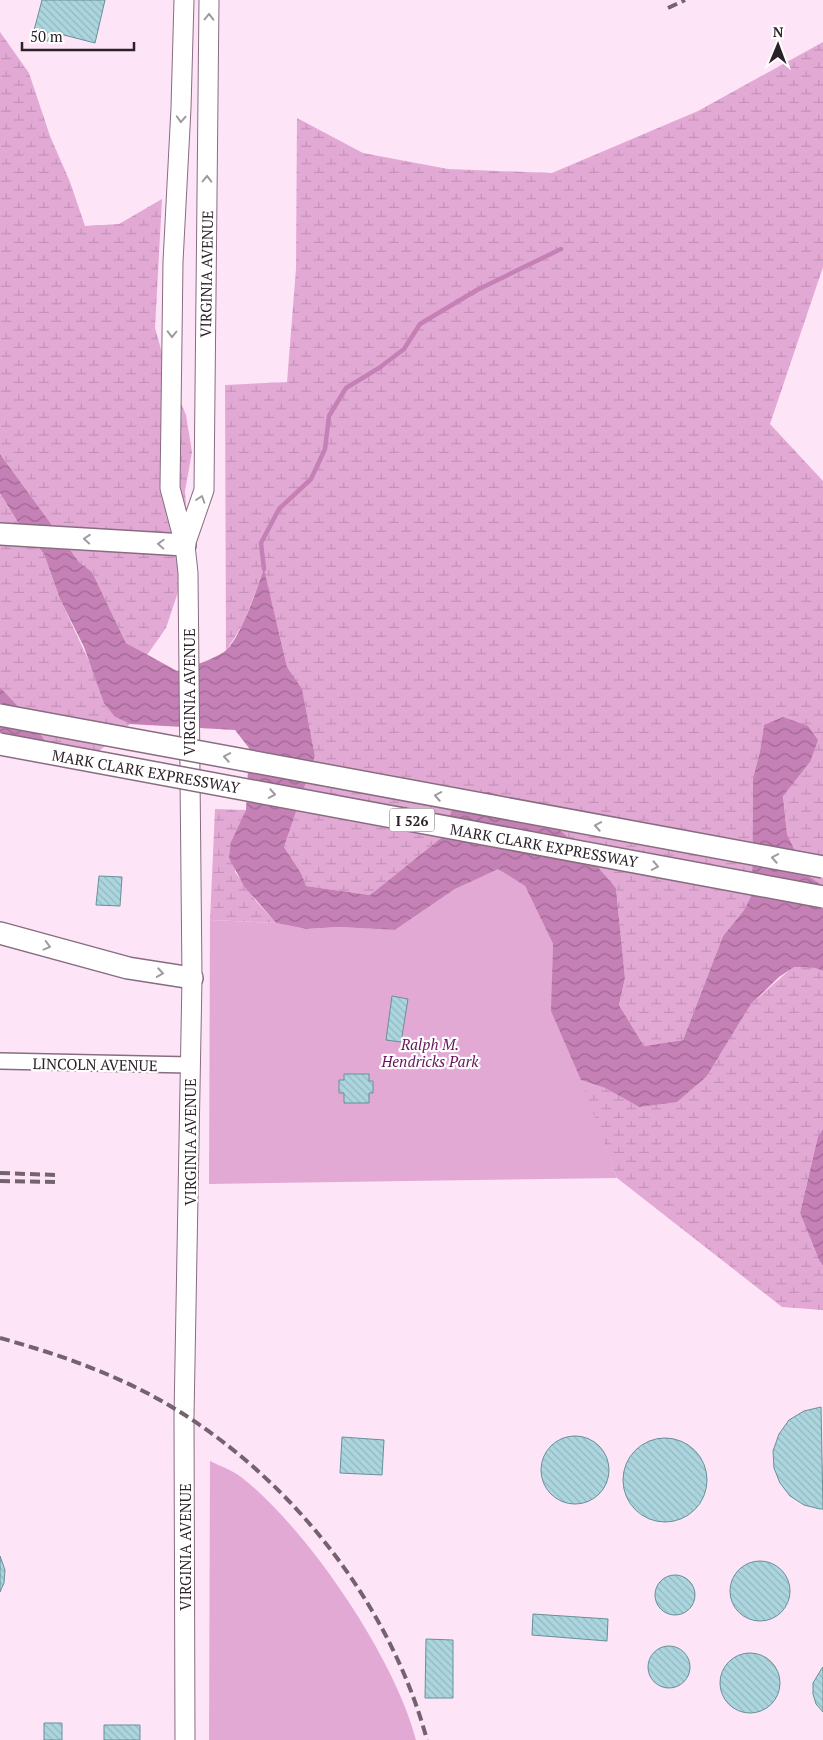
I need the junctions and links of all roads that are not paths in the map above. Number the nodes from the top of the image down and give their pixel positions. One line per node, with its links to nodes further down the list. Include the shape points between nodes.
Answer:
1 (184, 0): 3 (main road, VIRGINIA AVENUE)
2 (209, 0): 4 (main road, VIRGINIA AVENUE, one-way to 2)
3 (182, 93): 4 (main road); 5 (main road, VIRGINIA AVENUE, one-way to 5)
4 (208, 95): 6 (main road, VIRGINIA AVENUE, one-way to 4)
5 (173, 295): 6 (main road); 8 (main road, VIRGINIA AVENUE, one-way to 8, via 170,488)
6 (206, 295): 8 (main road, VIRGINIA AVENUE, one-way to 6, via 204,490)
7 (0, 534): 8 (highway, one-way to 7)
8 (185, 545): 14 (main road, VIRGINIA AVENUE, bridge, via 188,573)
9 (0, 715): 11 (highway, MARK CLARK EXPRESSWAY / I 526, one-way to 9, bridge)
10 (0, 744): 12 (highway, MARK CLARK EXPRESSWAY / I 526, one-way to 12, bridge)
11 (823, 867)
12 (823, 897)
13 (0, 933): 14 (highway, one-way to 14, via 128,968)
14 (192, 978): 16 (main road, VIRGINIA AVENUE)
15 (0, 1061): 16 (street, LINCOLN AVENUE)
16 (190, 1065): 17 (main road, VIRGINIA AVENUE, via 184,1416)
17 (186, 1740)

